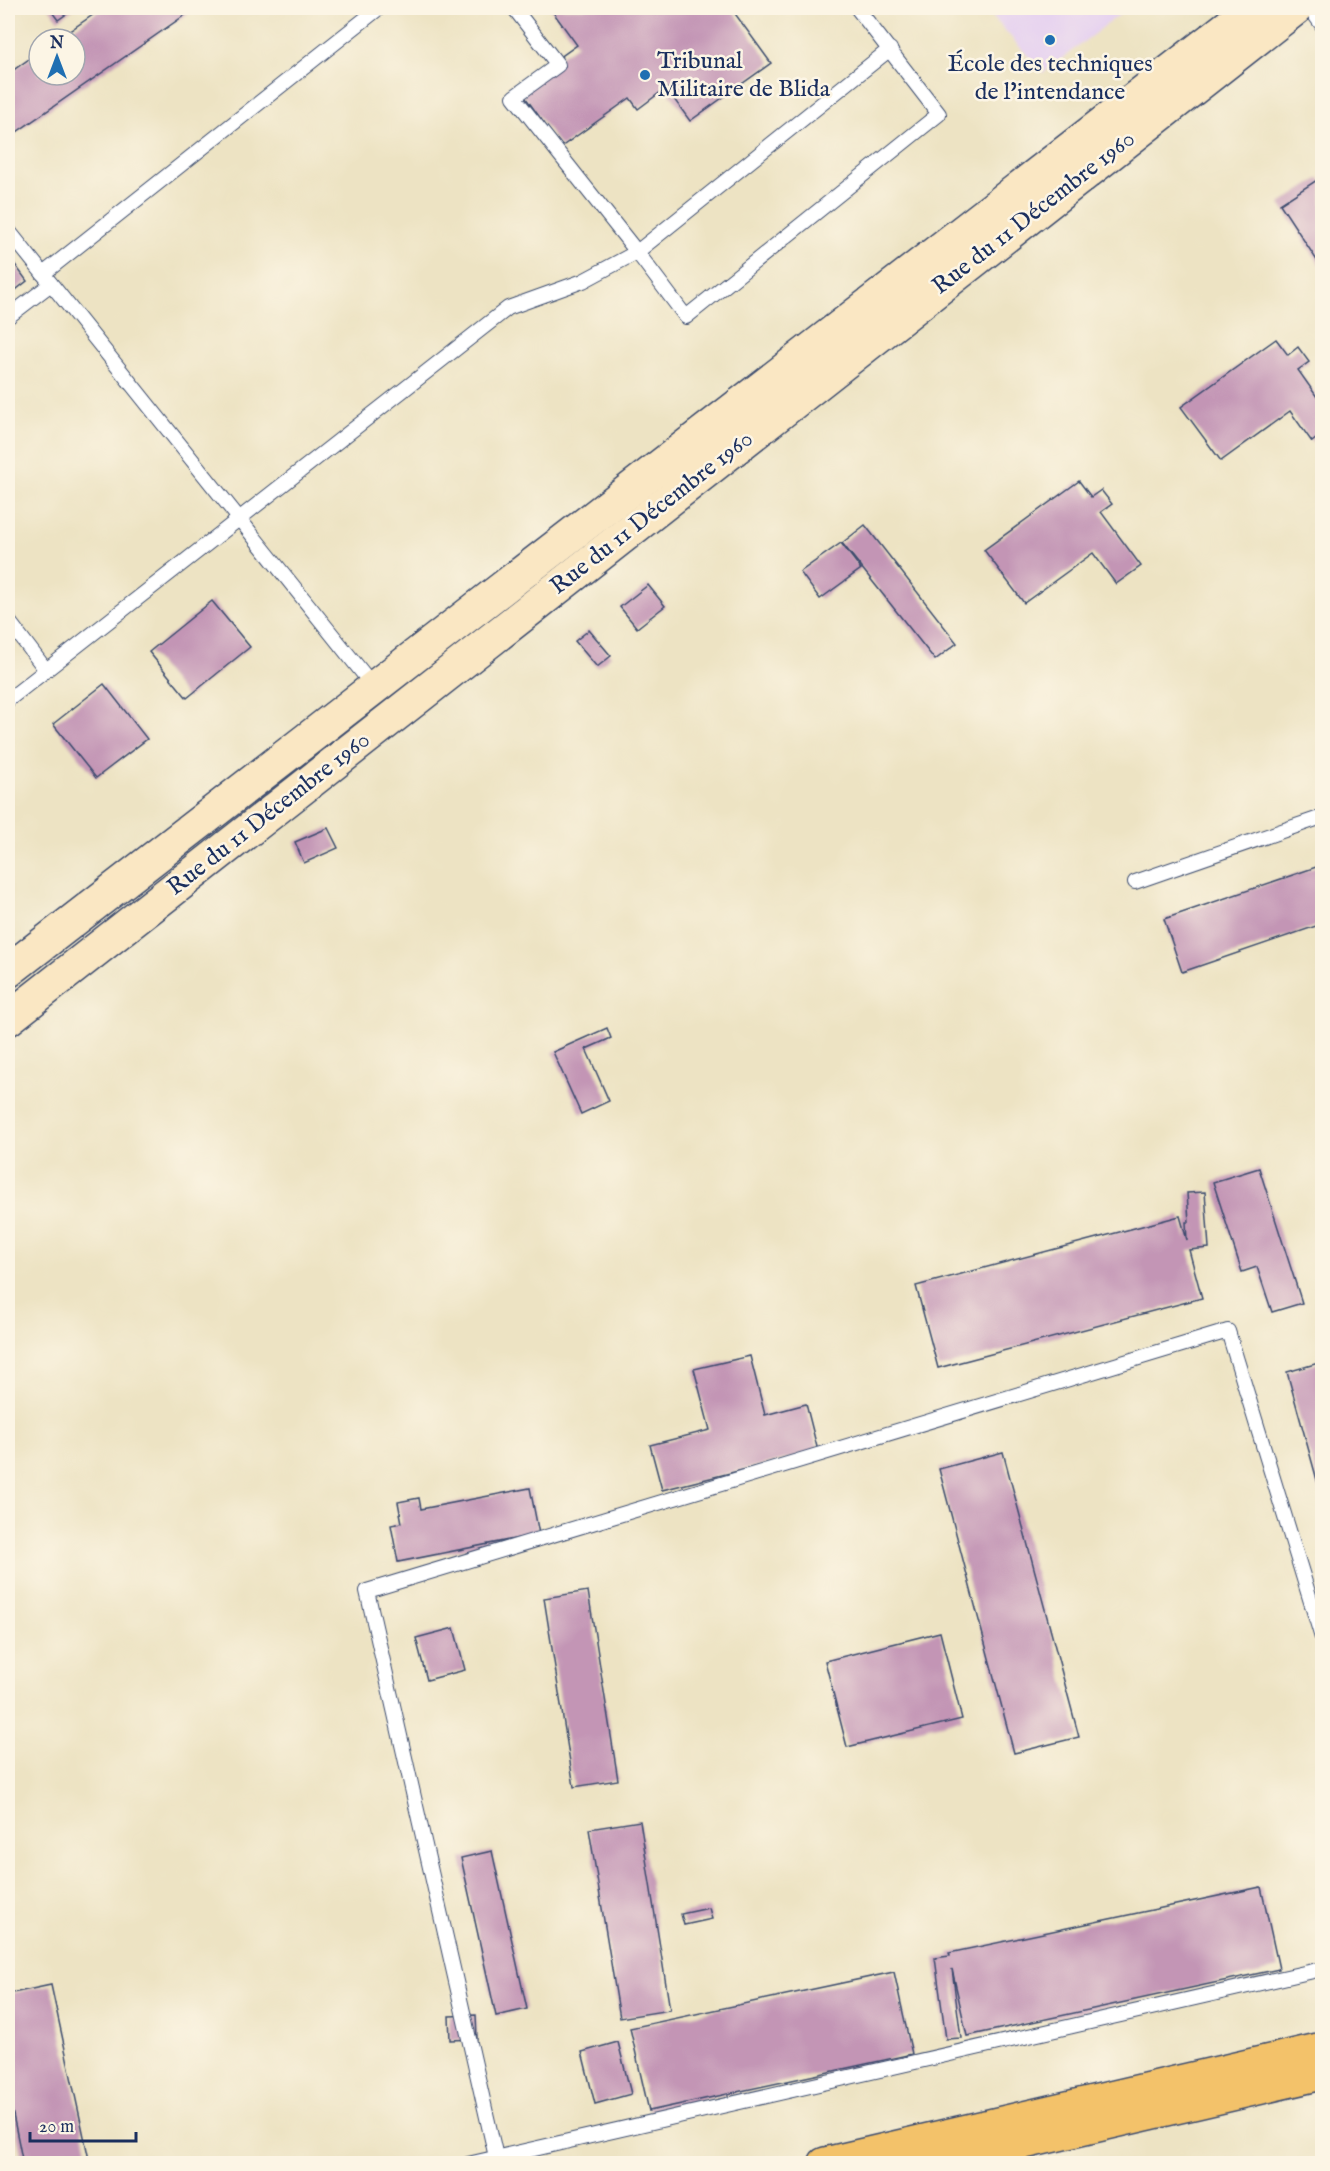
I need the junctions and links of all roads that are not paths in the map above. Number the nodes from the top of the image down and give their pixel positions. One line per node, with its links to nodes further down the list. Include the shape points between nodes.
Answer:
1 (379, 8): 11 (lane)
2 (514, 8): 10 (lane, via 558,65 513,97)
3 (857, 8): 8 (lane)
4 (1252, 8): 16 (main road, Rue du 11 Décembre 1960)
5 (1296, 8): 21 (main road, Rue du 11 Décembre 1960)
6 (1310, 8): 7 (lane)
7 (1323, 25)
8 (890, 50): 10 (lane); 10 (lane, via 939,114 686,316)
9 (8, 230): 11 (lane)
10 (637, 252): 13 (lane, via 583,281 508,308)
11 (47, 279): 12 (lane); 13 (lane)
12 (8, 317)
13 (239, 518): 15 (lane); 16 (lane)
14 (8, 620): 15 (lane)
15 (46, 670): 17 (lane)
16 (374, 687): 20 (main road, Rue du 11 Décembre 1960)
17 (8, 700)
18 (1323, 818): 19 (lane)
19 (1135, 882)
20 (8, 971)
21 (8, 1019)
22 (1317, 1603): 23 (lane); 27 (lane, via 1228,1331 367,1591)
23 (1323, 1638)
24 (1323, 1969): 27 (lane)
25 (1323, 2049): 29 (main road)
26 (1323, 2073): 30 (main road)
27 (496, 2157): 28 (lane)
28 (468, 2163)
29 (825, 2163)
30 (929, 2163)

